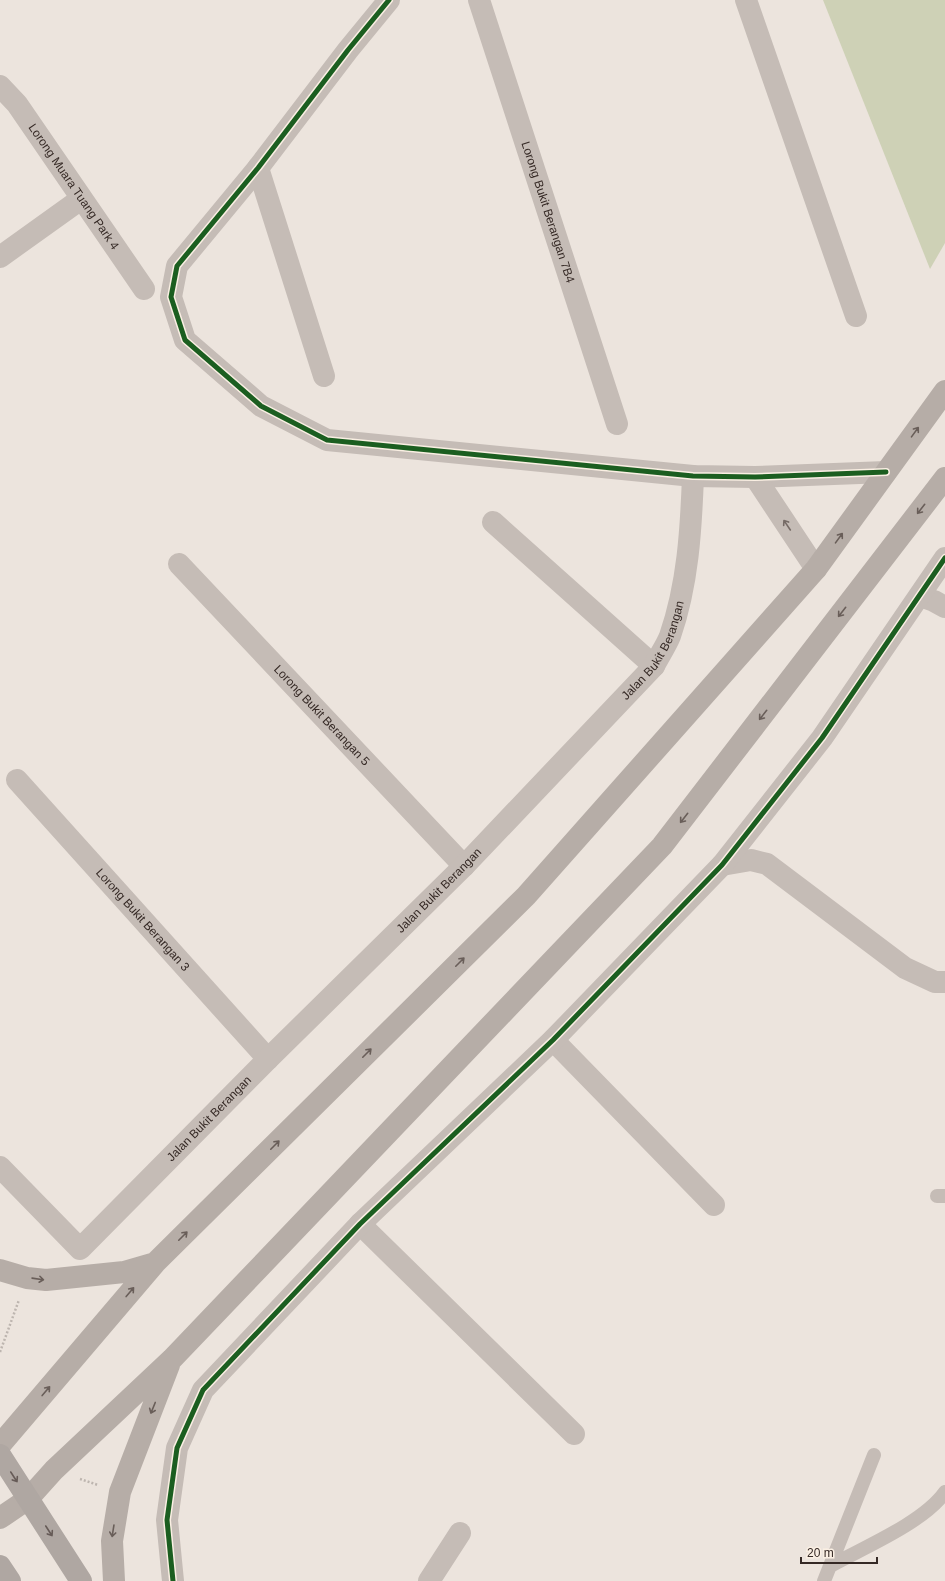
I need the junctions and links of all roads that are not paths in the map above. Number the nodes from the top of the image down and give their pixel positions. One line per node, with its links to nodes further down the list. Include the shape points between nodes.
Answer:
1 (389, 0): 5 (street)
2 (479, 0): 12 (street, Lorong Bukit Berangan 7B4)
3 (746, 0): 9 (street)
4 (0, 86): 6 (street, Lorong Muara Tuang Park 4, via 17,104)
5 (258, 168): 10 (street); 14 (street, via 177,266 171,297 185,340 261,406 327,440)
6 (81, 199): 7 (street); 8 (street, Lorong Muara Tuang Park 4)
7 (0, 257)
8 (144, 289)
9 (856, 316)
10 (324, 376)
11 (945, 391): 13 (main road, one-way to 11)
12 (617, 424)
13 (886, 472): 15 (street); 20 (main road, one-way to 13)
14 (693, 476): 15 (street); 23 (street, Jalan Bukit Berangan, via 687,562 681,598 669,637)
15 (755, 478): 20 (street, one-way to 15)
16 (945, 478): 35 (main road, one-way to 35, via 662,846)
17 (493, 522): 23 (street)
18 (945, 558): 21 (street)
19 (179, 564): 26 (street, Lorong Bukit Berangan 5)
20 (816, 569): 33 (main road, one-way to 20, via 526,896)
21 (920, 596): 22 (street); 25 (street, via 822,738)
22 (945, 607)
23 (654, 666): 26 (street, Jalan Bukit Berangan)
24 (17, 780): 29 (street, Lorong Bukit Berangan 3)
25 (722, 865): 27 (street, via 751,860 768,864 905,968 935,982); 28 (street)
26 (464, 866): 29 (street, Jalan Bukit Berangan)
27 (945, 982)
28 (553, 1040): 31 (street); 32 (street)
29 (268, 1059): 30 (street, Jalan Bukit Berangan, via 80,1249)
30 (0, 1167)
31 (714, 1205)
32 (360, 1224): 36 (street); 49 (street, via 203,1390 177,1448 167,1520)
33 (155, 1264): 34 (main road, one-way to 33, via 27,1278 46,1280 124,1272); 37 (main road, one-way to 33)
34 (0, 1270)
35 (172, 1359): 41 (main road, via 54,1470); 48 (main road, one-way to 48, via 120,1492 112,1541)
36 (574, 1434)
37 (0, 1445)
38 (0, 1455): 41 (highway, one-way to 41)
39 (874, 1455): 44 (lane)
40 (945, 1492): 44 (lane, via 940,1500 921,1516)
41 (28, 1499): 42 (main road); 47 (highway, one-way to 47)
42 (0, 1518)
43 (460, 1533): 50 (street)
44 (832, 1565): 51 (lane)
45 (0, 1566): 46 (highway)
46 (10, 1581)
47 (82, 1581)
48 (114, 1581)
49 (173, 1581)
50 (429, 1581)
51 (824, 1581)

